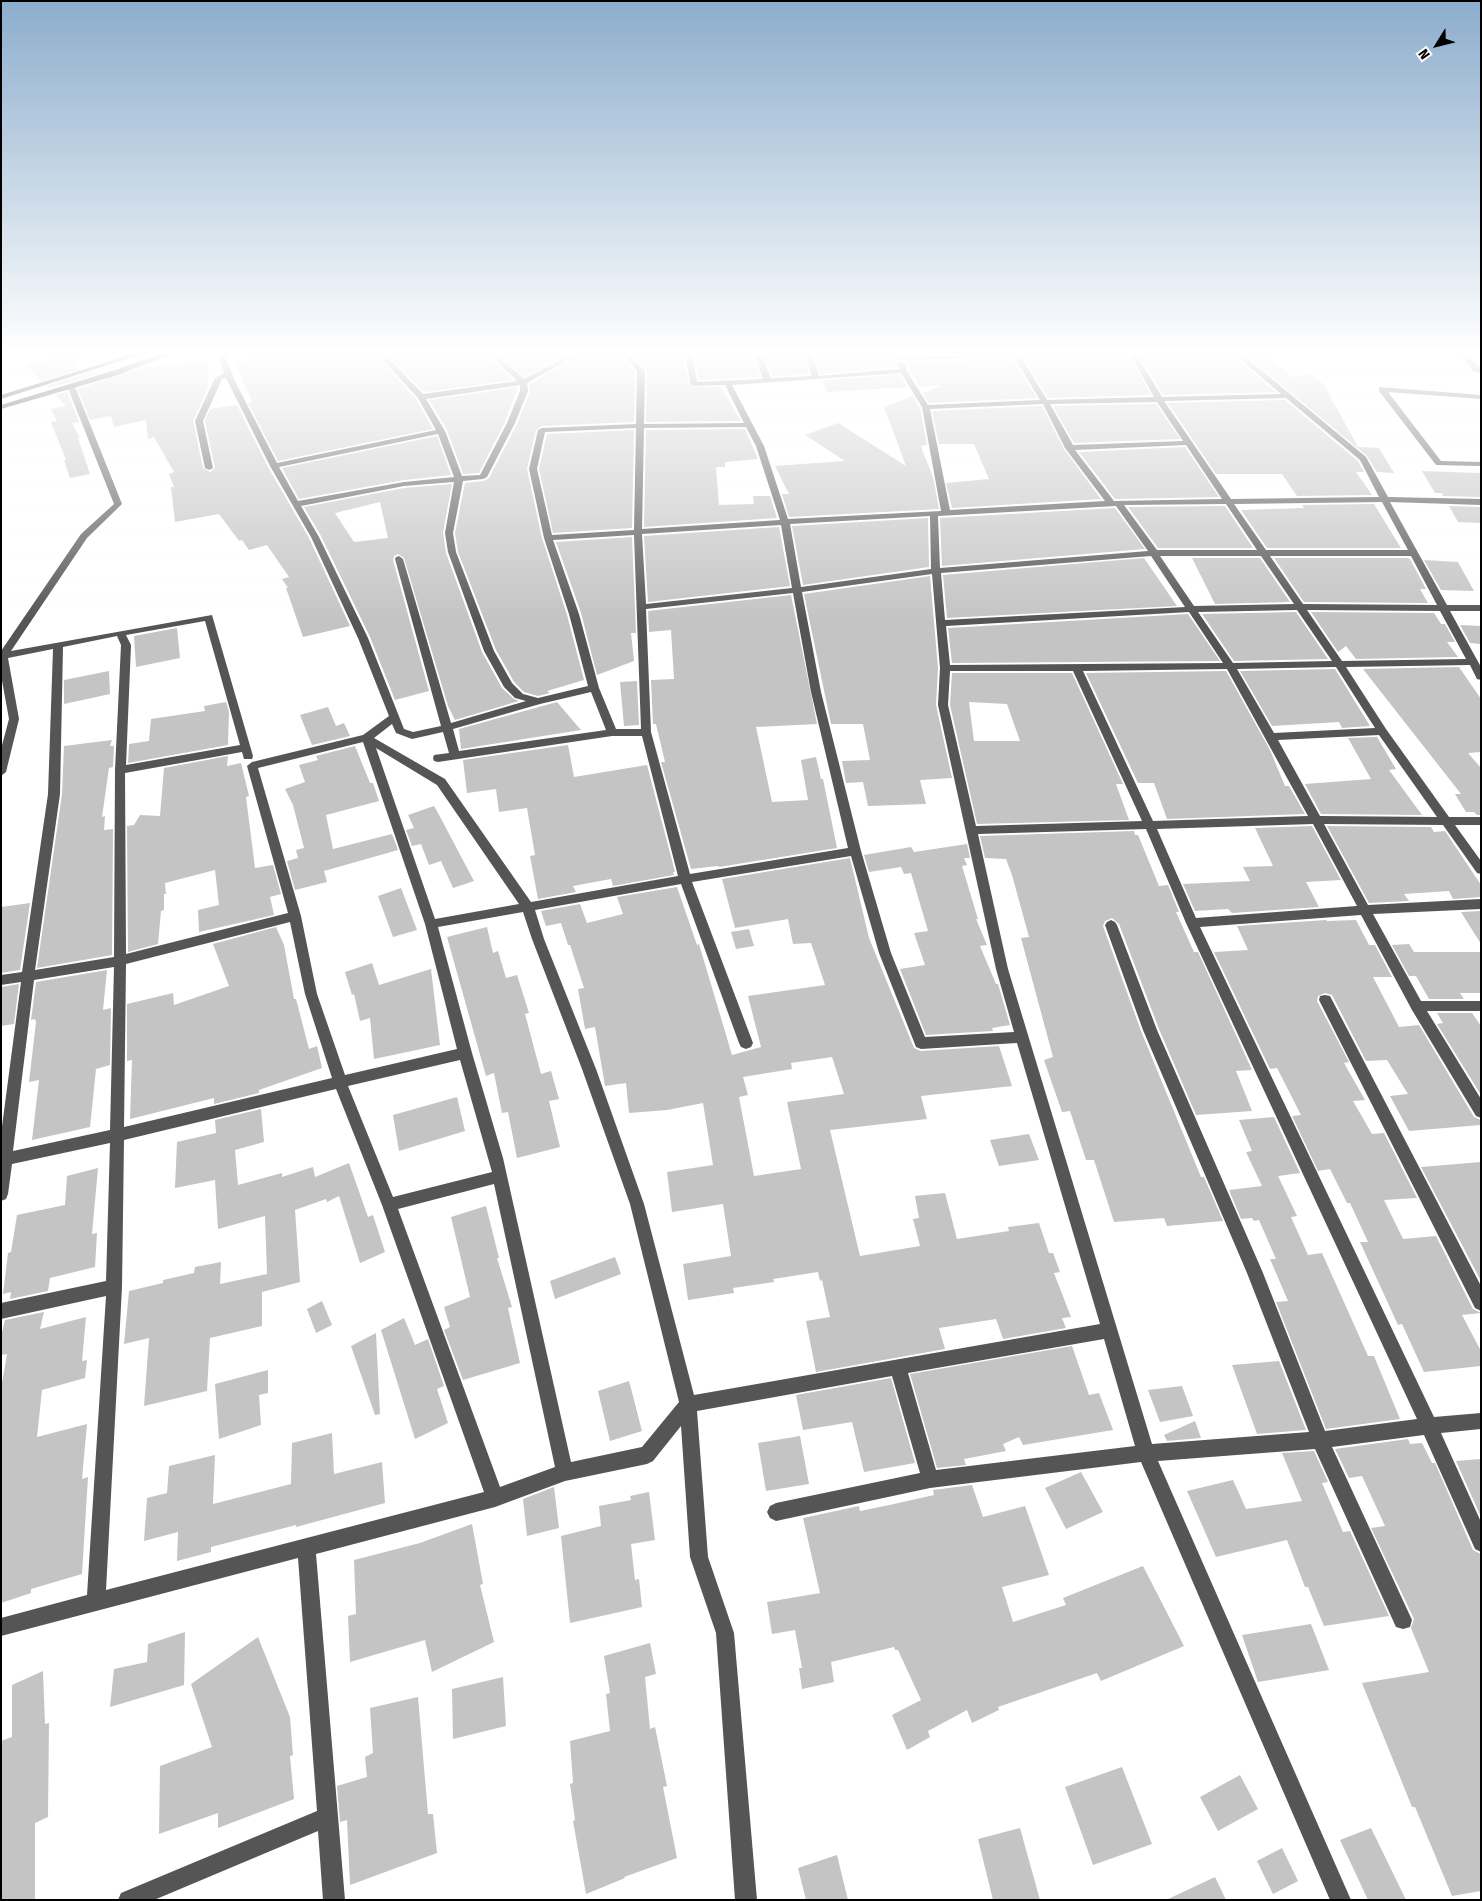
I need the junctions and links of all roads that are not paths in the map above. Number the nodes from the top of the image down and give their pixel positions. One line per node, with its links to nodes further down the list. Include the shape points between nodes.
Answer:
1 (94, 443): 43 (street, via 118,504 84,536)
2 (204, 443): 18 (street)
3 (262, 443): 17 (street)
4 (385, 443): 17 (street)
5 (445, 443): 19 (street)
6 (501, 443): 19 (street, via 483,477)
7 (539, 443): 28 (street, via 533,469)
8 (640, 443): 27 (street)
9 (758, 443): 26 (street)
10 (931, 443): 25 (street)
11 (1066, 443): 15 (street)
12 (1188, 443): 15 (street); 21 (street)
13 (1344, 443): 20 (street, via 1363,459)
14 (1423, 443): 16 (street, via 1439,464)
15 (1069, 448): 23 (street)
16 (1481, 464)
17 (274, 466): 24 (street)
18 (209, 468)
19 (459, 479): 24 (street, via 404,484); 51 (street, via 449,533 457,568 489,651 508,684 518,696)
20 (1384, 499): 21 (street); 22 (street); 31 (street)
21 (1228, 501): 23 (street); 30 (street)
22 (1481, 502)
23 (1115, 503): 25 (street); 29 (street)
24 (296, 504): 52 (street, via 363,638)
25 (940, 514): 26 (street); 33 (street)
26 (785, 522): 27 (street); 34 (street)
27 (638, 533): 28 (street); 35 (street)
28 (548, 538): 50 (street, via 574,614)
29 (1154, 553): 30 (street); 33 (street); 39 (street)
30 (1263, 553): 31 (street); 36 (street)
31 (1414, 553): 37 (street)
32 (399, 559): 53 (street)
33 (936, 571): 34 (street); 40 (street)
34 (796, 590): 35 (street); 70 (street, via 816,692)
35 (641, 607): 55 (street)
36 (1301, 607): 37 (street); 39 (street); 45 (street)
37 (1444, 608): 38 (street); 44 (street)
38 (1481, 608)
39 (1192, 609): 40 (street); 46 (street)
40 (942, 623): 47 (street)
41 (120, 633): 42 (street); 59 (street, via 209,617); 63 (street, via 126,645)
42 (58, 645): 43 (street); 81 (street, via 54,794)
43 (2, 656): 64 (street, via 14,720)
44 (1472, 662): 45 (street); 49 (street)
45 (1339, 664): 46 (street); 54 (street)
46 (1230, 666): 48 (street); 57 (street)
47 (945, 668): 48 (street); 69 (street, via 943,705)
48 (1077, 668): 68 (street)
49 (1481, 676)
50 (594, 688): 51 (street); 56 (street)
51 (538, 701): 53 (street)
52 (394, 717): 53 (street, via 400,731 412,736); 58 (street)
53 (446, 727): 60 (street)
54 (1382, 731): 57 (street); 66 (street)
55 (646, 732): 56 (street); 72 (street)
56 (612, 733): 60 (street)
57 (1271, 737): 65 (street)
58 (367, 738): 62 (street); 74 (street, via 441,782); 78 (street)
59 (245, 748): 62 (street); 63 (street)
60 (455, 755): 61 (street)
61 (438, 758)
62 (252, 766): 76 (street)
63 (120, 770): 80 (street)
64 (1, 772)
65 (1316, 820): 66 (street); 68 (street); 75 (street)
66 (1446, 820): 67 (street); 71 (street)
67 (1481, 820)
68 (1150, 826): 69 (street); 77 (street)
69 (971, 830): 86 (street, via 1002,968)
70 (855, 851): 72 (street); 86 (street, via 885,953 922,1043)
71 (1481, 870)
72 (685, 879): 74 (street); 87 (street)
73 (1481, 904): 75 (street)
74 (523, 908): 78 (street); 101 (street, via 589,1069 638,1204)
75 (1365, 910): 77 (street); 84 (street)
76 (295, 916): 80 (street); 89 (street, via 311,994)
77 (1192, 923): 103 (street)
78 (431, 924): 88 (street)
79 (1111, 925): 104 (street, via 1150,1030 1255,1273)
80 (120, 961): 81 (street); 91 (street)
81 (28, 976): 82 (street); 92 (street)
82 (1, 980)
83 (1325, 1000): 97 (street)
84 (1417, 1006): 85 (street); 90 (street)
85 (1481, 1006)
86 (1022, 1037): 99 (street)
87 (746, 1043)
88 (465, 1053): 89 (street); 93 (street)
89 (340, 1082): 91 (street); 95 (street)
90 (1481, 1112)
91 (117, 1135): 92 (street); 96 (street)
92 (3, 1159): 94 (street)
93 (500, 1176): 95 (street); 106 (street)
94 (1, 1194)
95 (389, 1205): 108 (street)
96 (114, 1287): 98 (street); 112 (street)
97 (1481, 1303)
98 (1, 1311)
99 (1109, 1330): 100 (street); 105 (street)
100 (898, 1367): 101 (street); 107 (street)
101 (688, 1404): 106 (street, via 647,1455); 118 (street, via 699,1557 724,1633)
102 (1481, 1421): 103 (street)
103 (1429, 1426): 104 (street); 110 (street)
104 (1320, 1440): 105 (street); 113 (street)
105 (1146, 1453): 107 (street); 119 (street)
106 (565, 1472): 108 (street)
107 (930, 1479): 109 (street)
108 (495, 1498): 111 (street)
109 (776, 1512)
110 (1481, 1543)
111 (306, 1547): 112 (street); 115 (street)
112 (96, 1602): 114 (street)
113 (1403, 1620)
114 (1, 1627)
115 (327, 1817): 116 (street); 117 (street)
116 (128, 1900)
117 (334, 1900)
118 (746, 1900)
119 (1341, 1900)

